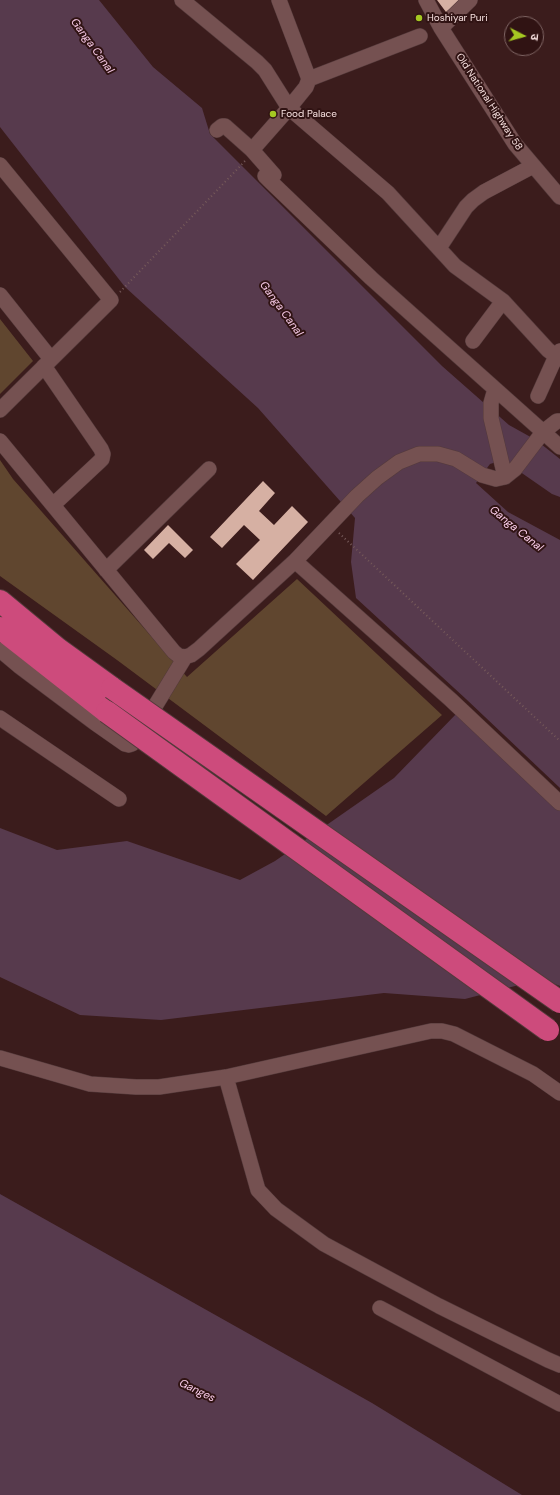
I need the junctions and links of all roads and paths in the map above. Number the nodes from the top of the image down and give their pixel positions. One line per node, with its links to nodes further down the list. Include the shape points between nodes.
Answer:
1 (182, 0): 8 (street, via 258,62)
2 (279, 0): 7 (street)
3 (426, 0): 5 (street, Old National Highway 58)
4 (470, 0): 5 (street)
5 (441, 28): 12 (street, Old National Highway 58, via 515,144)
6 (420, 36): 7 (street)
7 (308, 79): 8 (street, via 306,87)
8 (289, 108): 10 (street); 14 (street, via 388,193)
9 (217, 130): 10 (street, via 225,126)
10 (251, 154): 15 (path); 21 (street, via 274,174 266,178 371,278)
11 (0, 165): 20 (street, via 111,300)
12 (533, 166): 13 (street, Old National Highway 58); 14 (street, via 473,200)
13 (560, 198)
14 (438, 248): 17 (street, via 455,266)
15 (125, 287)
16 (0, 295): 20 (street)
17 (503, 301): 18 (street); 19 (street, via 548,350)
18 (473, 341)
19 (559, 355): 22 (street)
20 (47, 363): 23 (street); 30 (street, via 103,454 102,459)
21 (495, 389): 25 (street); 29 (street, via 491,403 491,418)
22 (538, 396)
23 (0, 410)
24 (560, 421): 25 (street)
25 (539, 436): 27 (street); 29 (street)
26 (0, 441): 30 (street)
27 (560, 447)
28 (209, 469): 33 (street)
29 (510, 473): 32 (street, via 496,479 482,475 456,459 438,454 419,454 399,462 357,496)
30 (53, 505): 33 (street)
31 (343, 536): 39 (path)
32 (295, 561): 37 (street, via 199,649); 41 (street, via 451,700)
33 (106, 570): 37 (street, via 174,652)
34 (0, 601): 42 (highway, bridge, via 58,649 112,688)
35 (0, 628): 43 (highway, bridge, via 107,712)
36 (0, 650): 37 (street, via 76,709 129,745 132,744)
37 (184, 657)
38 (0, 718): 40 (street)
39 (560, 741)
40 (119, 799)
41 (560, 803)
42 (560, 1002)
43 (554, 1034)
44 (0, 1058): 45 (street, via 90,1084 159,1086)
45 (226, 1077): 46 (street, via 431,1031 442,1031 454,1034 533,1074); 48 (street, via 258,1190 276,1209 324,1244 439,1306)
46 (560, 1093)
47 (380, 1308): 49 (street)
48 (560, 1365)
49 (560, 1404)

